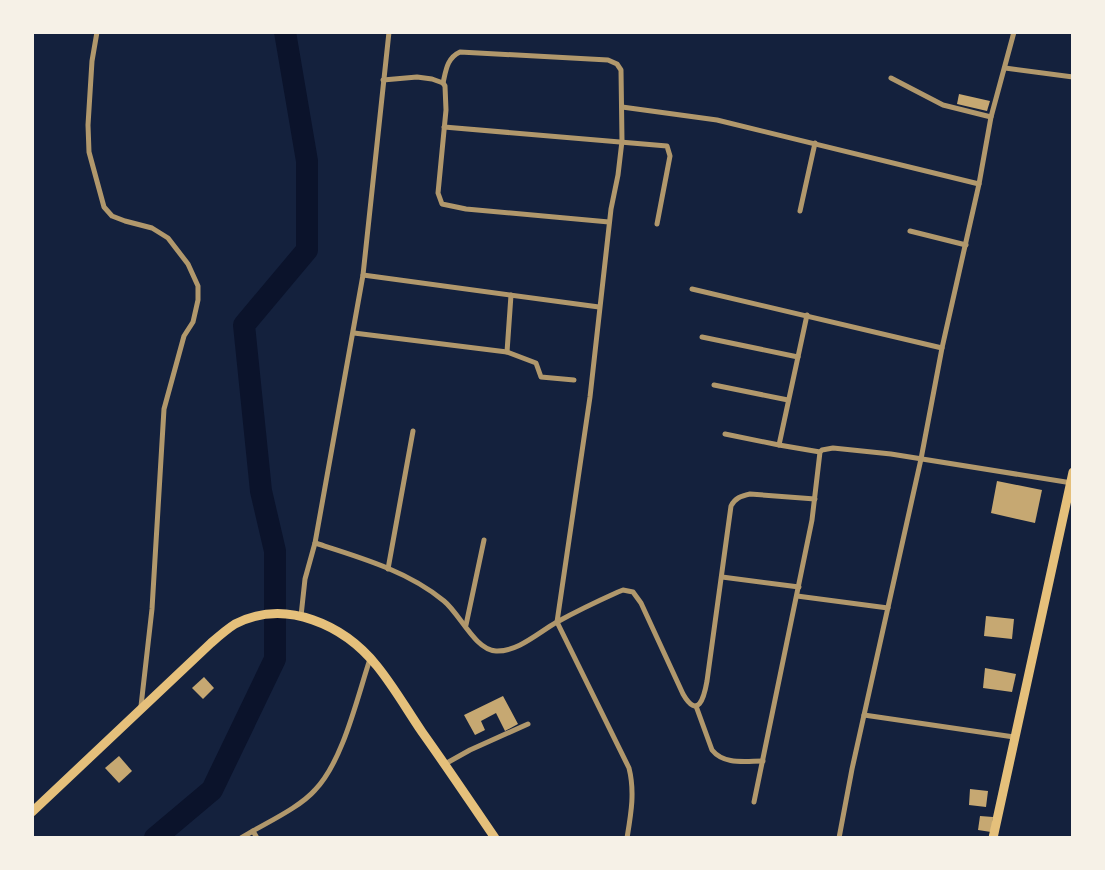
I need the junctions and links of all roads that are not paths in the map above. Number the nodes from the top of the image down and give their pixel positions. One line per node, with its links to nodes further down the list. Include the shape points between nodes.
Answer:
1 (97, 32): 52 (street, via 89,152 104,207 112,216 168,238 198,286 193,322 184,336 164,409)
2 (389, 32): 7 (street)
3 (1014, 32): 4 (street)
4 (1005, 68): 5 (street); 10 (street)
5 (1073, 77)
6 (891, 78): 10 (street, via 943,105)
7 (383, 80): 8 (street, via 417,77); 20 (street)
8 (443, 83): 9 (street, via 450,59 460,52 608,60 621,70); 11 (street)
9 (622, 107): 12 (street); 13 (street, via 717,120)
10 (991, 117): 14 (street)
11 (444, 127): 12 (street); 16 (street, via 438,193 442,204)
12 (622, 141): 16 (street); 17 (street, via 670,150)
13 (815, 143): 14 (street); 15 (street)
14 (979, 184): 19 (street)
15 (800, 211)
16 (609, 222): 23 (street)
17 (657, 224)
18 (910, 231): 19 (street)
19 (966, 245): 27 (street)
20 (363, 275): 22 (street); 25 (street)
21 (692, 289): 24 (street)
22 (511, 295): 23 (street); 28 (street)
23 (599, 307): 48 (street)
24 (807, 315): 27 (street); 29 (street)
25 (354, 333): 28 (street); 41 (street)
26 (702, 337): 29 (street)
27 (942, 348): 37 (street)
28 (507, 352): 30 (street, via 536,363 541,377)
29 (798, 357): 32 (street)
30 (574, 380)
31 (714, 385): 32 (street)
32 (788, 400): 35 (street)
33 (413, 431): 42 (street)
34 (725, 434): 35 (street)
35 (779, 445): 36 (street)
36 (820, 452): 37 (street, via 833,448); 39 (street)
37 (921, 459): 38 (street); 46 (street)
38 (1072, 479): 55 (highway)
39 (815, 499): 43 (street, via 750,494 733,501); 44 (street)
40 (484, 540): 49 (street)
41 (315, 543): 42 (street); 47 (street)
42 (388, 569): 49 (street, via 435,595)
43 (722, 577): 44 (street); 51 (street, via 705,696)
44 (799, 587): 45 (street)
45 (797, 596): 46 (street); 56 (street)
46 (888, 608): 53 (street)
47 (301, 616): 50 (highway, via 344,636); 52 (highway, via 260,617 233,626)
48 (557, 622): 49 (street, via 498,651 479,644); 51 (street, via 623,590 633,592 683,694); 64 (street, via 629,768 632,805)
49 (466, 626)
50 (370, 658): 57 (highway); 60 (street, via 340,748 323,781 305,799)
51 (696, 706): 56 (street, via 716,756)
52 (141, 708): 59 (highway)
53 (864, 715): 55 (street); 65 (street)
54 (528, 724): 57 (street)
55 (1015, 737): 66 (highway)
56 (763, 761): 58 (street)
57 (445, 764): 63 (highway)
58 (754, 802)
59 (32, 812)
60 (253, 831): 61 (street); 62 (street)
61 (241, 838)
62 (257, 838)
63 (495, 838)
64 (627, 838)
65 (839, 838)
66 (993, 838)

